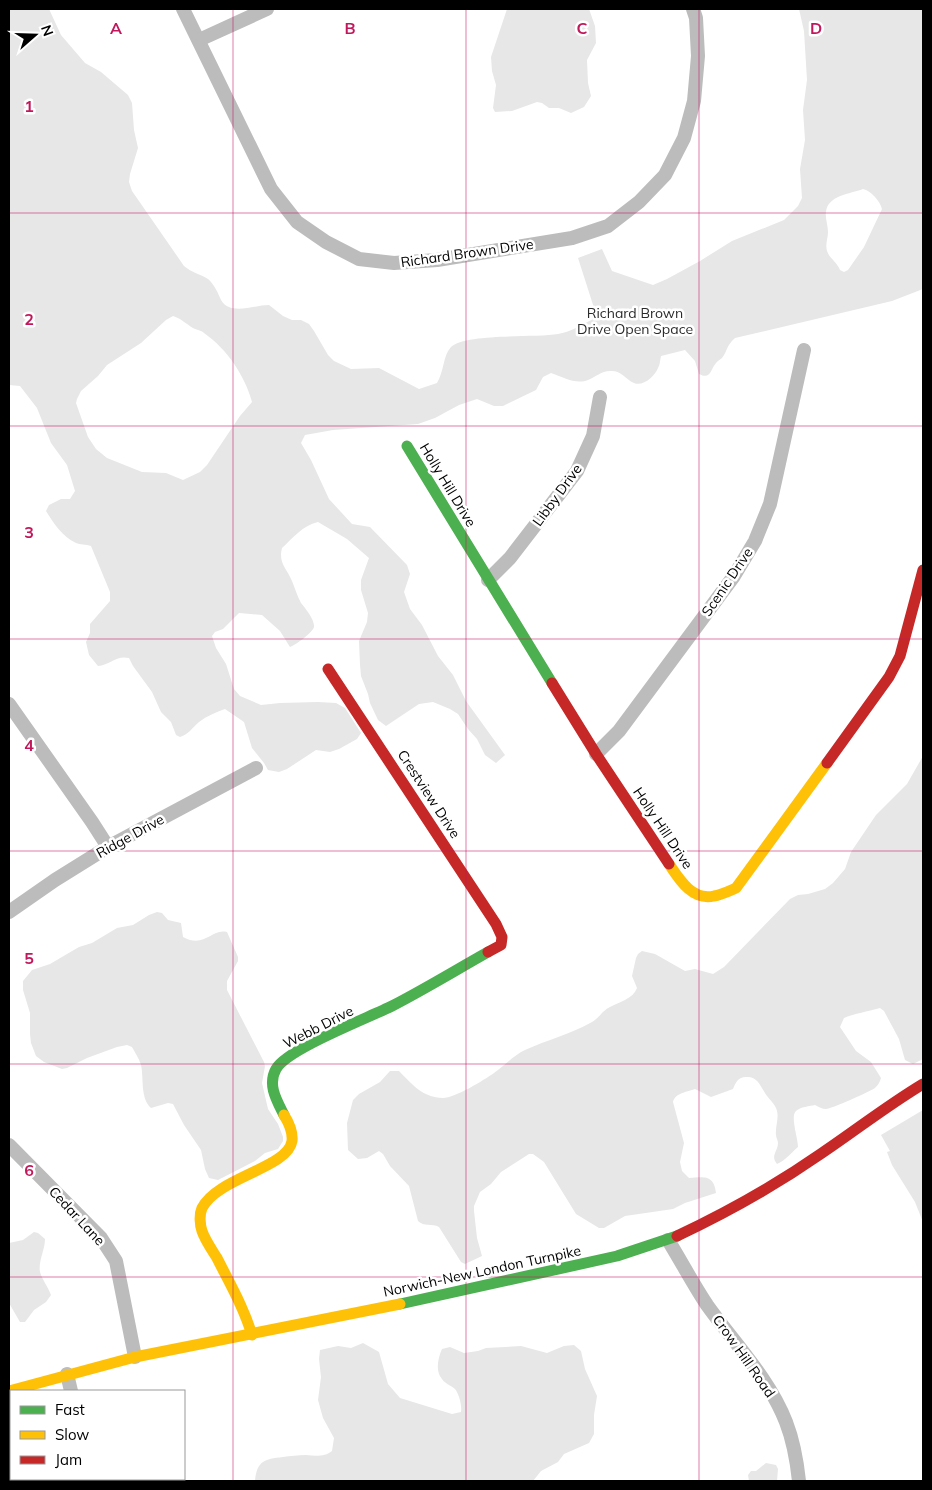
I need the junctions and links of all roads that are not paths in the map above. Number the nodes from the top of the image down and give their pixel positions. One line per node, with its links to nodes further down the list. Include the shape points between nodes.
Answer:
1 (183, 9): 4 (street, Richard Brown Drive)
2 (266, 9): 4 (street)
3 (693, 9): 4 (street, Richard Brown Drive, via 698,56 694,101 684,138 665,175 639,202 608,226 572,238 437,260 394,263 358,259 297,222 271,189)
4 (199, 40)
5 (804, 350): 12 (street, Scenic Drive, via 770,504 755,541 734,576 619,731)
6 (600, 397): 9 (street, Libby Drive, via 594,436 577,472 510,558)
7 (407, 446): 9 (street, Holly Hill Drive)
8 (923, 570): 12 (street, Holly Hill Drive, via 900,656 889,678 736,888 712,897 696,895 678,878)
9 (488, 580): 12 (street, Holly Hill Drive)
10 (328, 669): 16 (street, Crestview Drive)
11 (9, 704): 14 (street)
12 (596, 754)
13 (256, 768): 14 (street, Ridge Drive)
14 (108, 847): 15 (street, Ridge Drive)
15 (9, 912)
16 (502, 937): 20 (street, Webb Drive, via 501,945 379,1013 303,1048 276,1068 272,1081 274,1097 293,1131 293,1142 278,1159 211,1196 202,1209 200,1221 202,1231 245,1312)
17 (923, 1084): 19 (street, Norwich-New London Turnpike, via 769,1187)
18 (9, 1145): 21 (street, Cedar Lane, via 101,1238 116,1262)
19 (668, 1240): 20 (street, Norwich-New London Turnpike, via 617,1256); 25 (street, Crow Hill Road, via 706,1303 773,1396 786,1422)
20 (252, 1335): 21 (street, Norwich-New London Turnpike)
21 (135, 1357): 22 (street, Norwich-New London Turnpike)
22 (67, 1374): 23 (street, Norwich-New London Turnpike); 24 (street)
23 (12, 1390)
24 (71, 1390)
25 (799, 1481)

